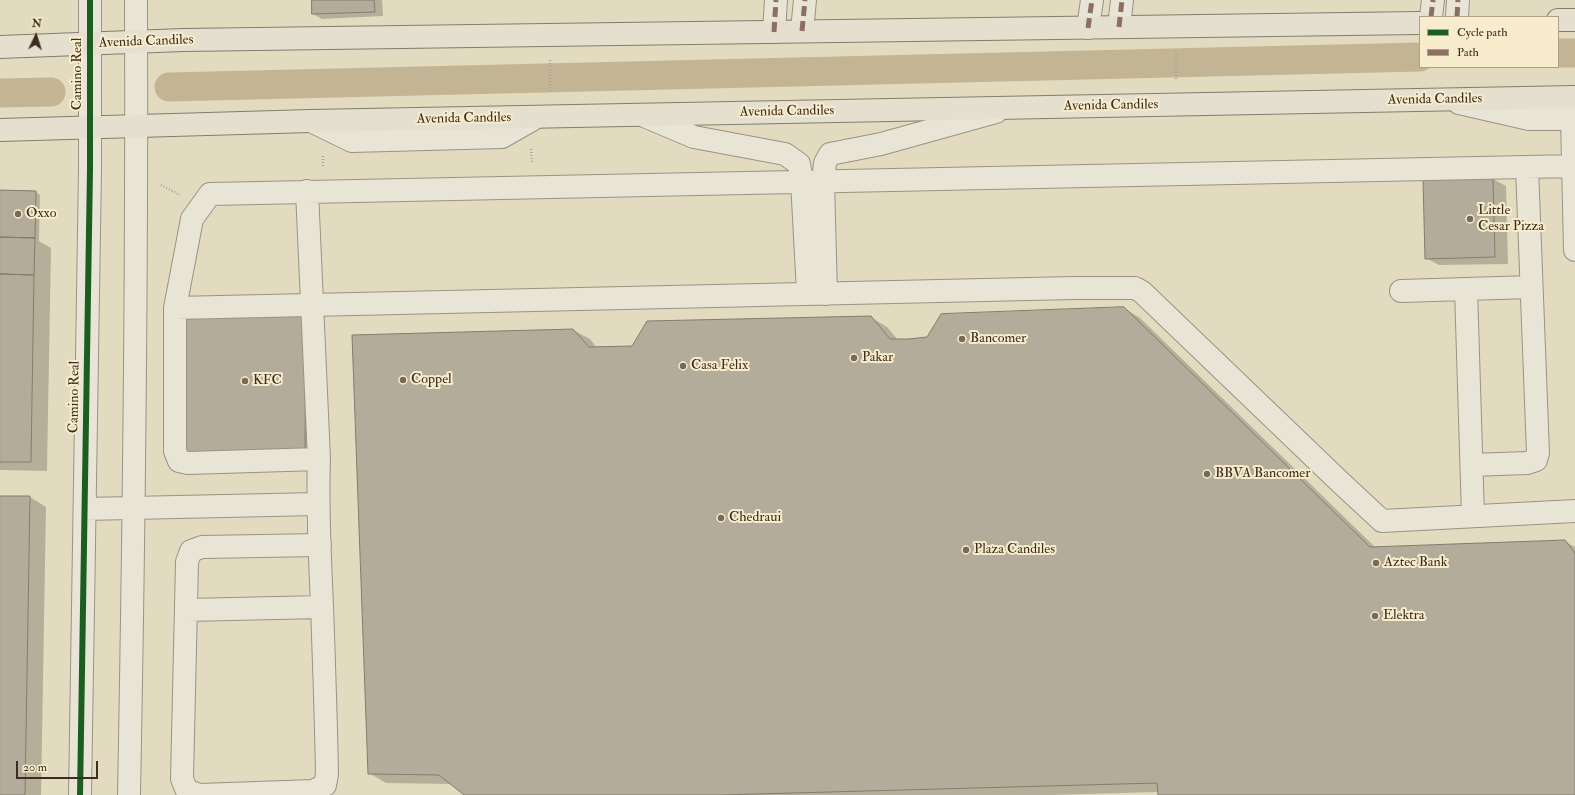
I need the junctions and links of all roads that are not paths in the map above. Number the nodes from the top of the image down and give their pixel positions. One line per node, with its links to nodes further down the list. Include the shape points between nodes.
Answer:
1 (90, 0): 19 (street, Camino Real)
2 (136, 0): 18 (street)
3 (776, 0): 17 (street)
4 (805, 0): 16 (street)
5 (1092, 0): 15 (street)
6 (1122, 0): 14 (street)
7 (1433, 0): 9 (street)
8 (1458, 0): 10 (street)
9 (1431, 16)
10 (1457, 16)
11 (1559, 20): 12 (main road)
12 (1575, 20)
13 (1419, 23): 14 (main road, Avenida Candiles)
14 (1119, 27): 15 (main road, Avenida Candiles)
15 (1088, 28): 16 (main road, Avenida Candiles)
16 (802, 31): 17 (main road, Avenida Candiles)
17 (774, 32): 18 (main road, Avenida Candiles)
18 (136, 42): 19 (main road, Avenida Candiles); 26 (street)
19 (90, 44): 20 (main road, Avenida Candiles); 27 (street, Camino Real)
20 (0, 46)
21 (1575, 97): 22 (main road, Avenida Candiles)
22 (1446, 100): 23 (main road, Avenida Candiles); 25 (street, via 1529,119)
23 (1009, 108): 24 (main road, Avenida Candiles); 30 (street, via 882,144)
24 (642, 115): 26 (main road, Avenida Candiles); 29 (street, via 694,137)
25 (1574, 119): 31 (street)
26 (136, 127): 27 (main road, Avenida Candiles); 46 (street)
27 (90, 128): 28 (main road, Avenida Candiles); 45 (street, Camino Real)
28 (0, 130)
29 (785, 154): 30 (street); 33 (street, via 799,164)
30 (830, 154): 33 (street)
31 (1574, 166): 32 (street); 35 (street)
32 (1527, 167): 33 (street); 36 (street)
33 (812, 181): 34 (street); 39 (street)
34 (307, 191): 40 (street); 41 (street, via 210,194 192,219)
35 (1575, 250)
36 (1531, 287): 37 (street); 43 (street, via 1538,453 1536,460 1527,463)
37 (1466, 289): 38 (street); 43 (street)
38 (1401, 291)
39 (817, 294): 40 (street); 48 (street, via 1135,288 1382,521)
40 (311, 305): 41 (street); 42 (street)
41 (175, 308): 42 (street, via 175,451 179,461 188,463)
42 (319, 459): 44 (street)
43 (1472, 464): 48 (street)
44 (317, 504): 46 (street); 49 (street)
45 (85, 509): 46 (street); 52 (street, Camino Real)
46 (134, 509): 53 (street)
47 (1575, 511): 48 (street)
48 (1474, 516)
49 (320, 544): 50 (street); 51 (street, via 202,547 191,551 187,562)
50 (322, 607): 51 (street); 51 (street, via 328,774 325,785 314,791 200,795 187,791 182,779)
51 (186, 610)
52 (80, 795)
53 (129, 795)

